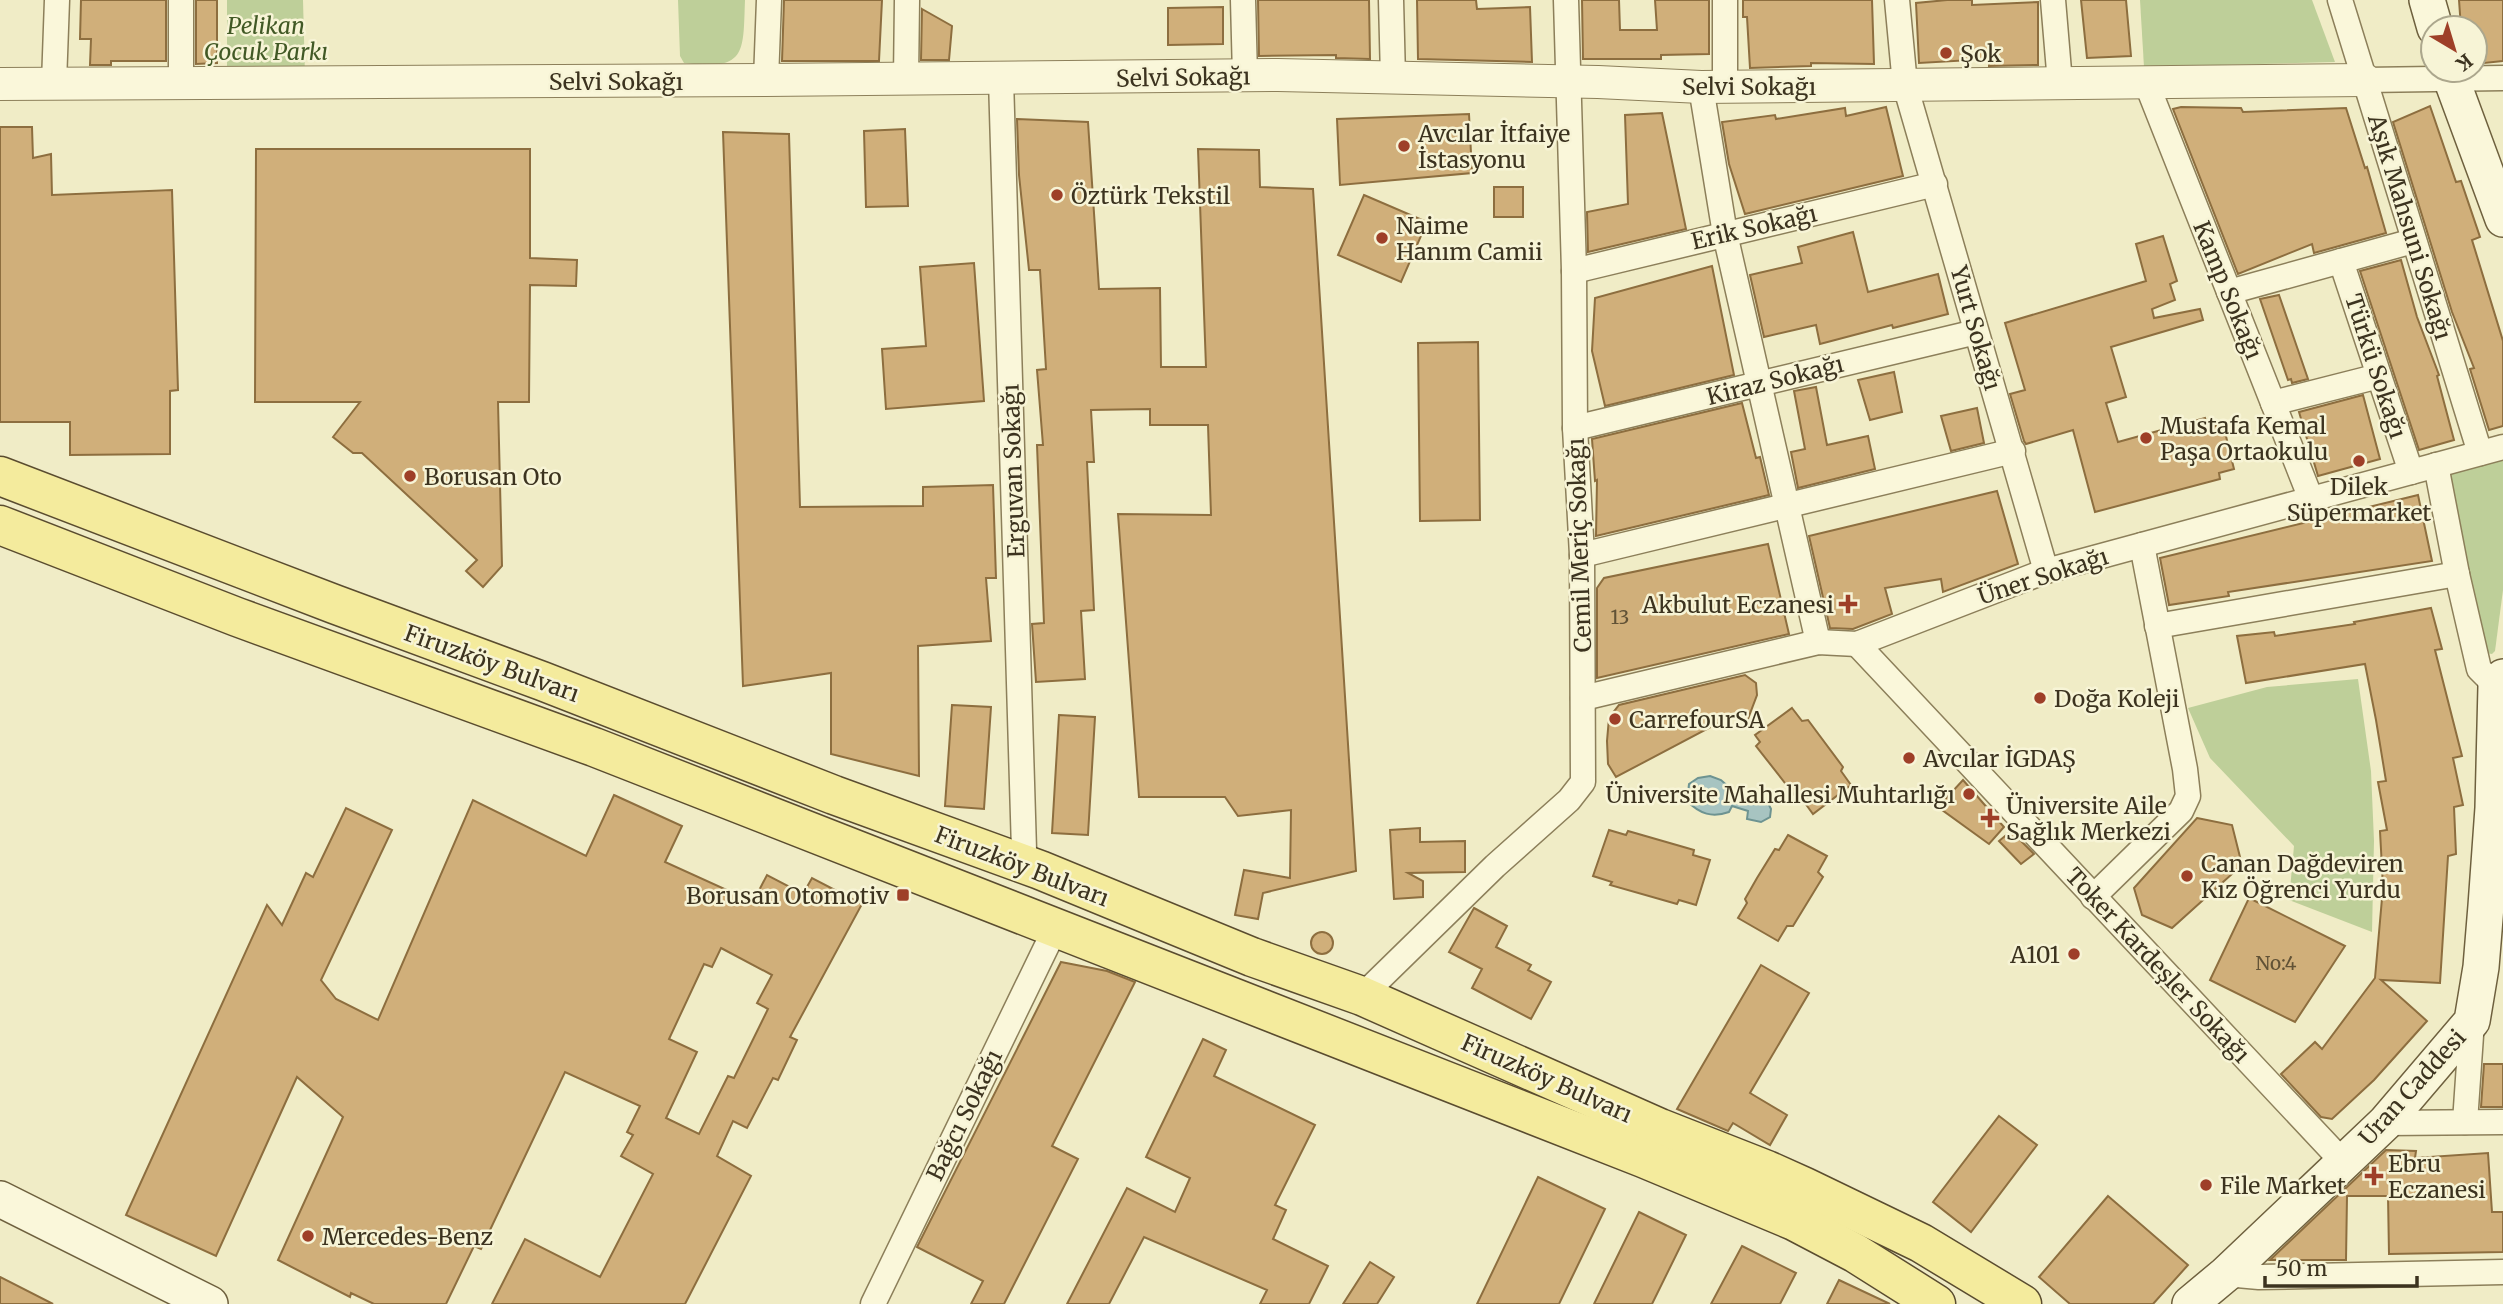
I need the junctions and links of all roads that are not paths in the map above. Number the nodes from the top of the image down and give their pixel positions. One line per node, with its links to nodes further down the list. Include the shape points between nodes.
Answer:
1 (57, 0): 22 (street)
2 (181, 0): 19 (street)
3 (769, 0): 17 (street)
4 (907, 0): 16 (street)
5 (1243, 0): 13 (street)
6 (1391, 0): 15 (street)
7 (1566, 0): 20 (street, Cemil Meriç Sokağı)
8 (1725, 0): 27 (street)
9 (1897, 0): 26 (street, Yurt Sokağı)
10 (2053, 0): 23 (street)
11 (2340, 0): 18 (street, Aşık Mahsuni Sokağı)
12 (1009, 72): 13 (street, Selvi Sokağı); 16 (street, Selvi Sokağı); 61 (street, Erguvan Sokağı, via 1024,850)
13 (1245, 76): 15 (street, Selvi Sokağı)
14 (2419, 76): 18 (street)
15 (1393, 78): 20 (street, Selvi Sokağı)
16 (905, 79): 17 (street, Selvi Sokağı)
17 (766, 80): 19 (street, Selvi Sokağı)
18 (2365, 80): 21 (street, Selvi Sokağı); 31 (street, Aşık Mahsuni Sokağı)
19 (181, 82): 22 (street, Selvi Sokağı)
20 (1567, 82): 27 (street, Selvi Sokağı); 33 (street, Cemil Meriç Sokağı)
21 (2146, 82): 23 (street, Selvi Sokağı); 34 (street, Kamp Sokağı)
22 (54, 83): 24 (street, Selvi Sokağı)
23 (2060, 83): 26 (street, Selvi Sokağı)
24 (0, 84)
25 (2453, 84): 29 (main road)
26 (1905, 85): 27 (street, Selvi Sokağı); 28 (street, Yurt Sokağı)
27 (1713, 87): 30 (street)
28 (1935, 184): 30 (street, Erik Sokağı); 35 (street, Yurt Sokağı)
29 (2503, 219)
30 (1725, 234): 33 (street, Erik Sokağı); 37 (street)
31 (2413, 241): 32 (street); 40 (street, Aşık Mahsuni Sokağı)
32 (2341, 261): 34 (street); 36 (street, Türkü Sokağı)
33 (1574, 271): 39 (street, Cemil Meriç Sokağı)
34 (2229, 292): 38 (street, Kamp Sokağı)
35 (1976, 332): 37 (street, Kiraz Sokağı); 41 (street, Yurt Sokağı)
36 (2379, 376): 38 (street); 43 (street, Türkü Sokağı)
37 (1759, 384): 39 (street, Kiraz Sokağı); 46 (street)
38 (2273, 403): 45 (street, Kamp Sokağı)
39 (1574, 428): 49 (street, Cemil Meriç Sokağı)
40 (2492, 450): 42 (street, Üner Sokağı)
41 (2013, 451): 46 (street); 50 (street, Yurt Sokağı)
42 (2436, 465): 43 (street, Üner Sokağı); 51 (street)
43 (2411, 471): 45 (street, Üner Sokağı)
44 (0, 476): 53 (main road, Firuzköy Bulvarı)
45 (2311, 499): 48 (street, Üner Sokağı)
46 (1787, 505): 49 (street); 55 (street)
47 (0, 525): 52 (main road, Firuzköy Bulvarı)
48 (2142, 545): 50 (street, Üner Sokağı); 54 (street)
49 (1582, 555): 58 (street, Cemil Meriç Sokağı)
50 (2046, 571): 56 (street, Üner Sokağı)
51 (2457, 573): 54 (street); 57 (street, via 2479,669)
52 (185, 597): 53 (main road, via 231,600 318,625); 60 (main road, Firuzköy Bulvarı)
53 (338, 606): 61 (main road, Firuzköy Bulvarı)
54 (2157, 626): 62 (street, via 2188,796 2181,811)
55 (1818, 642): 56 (street, Üner Sokağı); 58 (street, Üner Sokağı)
56 (1857, 644): 62 (street, Toker Kardeşler Sokağı)
57 (2500, 682): 59 (main road, Uran Caddesi)
58 (1583, 698): 66 (street, Cemil Meriç Sokağı, via 1583,782)
59 (2498, 808): 65 (main road, Uran Caddesi)
60 (811, 831): 61 (main road, via 872,836 979,874); 63 (main road, Firuzköy Bulvarı)
61 (1020, 863): 64 (main road, Firuzköy Bulvarı)
62 (2093, 897): 71 (street, Toker Kardeşler Sokağı)
63 (1056, 927): 64 (main road, via 1085,918 1101,919 1205,957); 77 (main road, Firuzköy Bulvarı, via 1794,1221); 78 (street, Bağcı Sokağı)
64 (1252, 957): 66 (main road, Firuzköy Bulvarı)
65 (2492, 967): 67 (main road, Uran Caddesi)
66 (1362, 996): 79 (main road, Firuzköy Bulvarı, via 1792,1181 1921,1243)
67 (2472, 1021): 68 (street); 70 (main road, Uran Caddesi)
68 (2465, 1122): 69 (street); 70 (street)
69 (2503, 1122)
70 (2385, 1123): 71 (main road, Uran Caddesi)
71 (2343, 1163): 75 (main road, Uran Caddesi)
72 (0, 1199): 76 (main road)
73 (0, 1222): 76 (main road)
74 (2503, 1272): 75 (street, via 2259,1277)
75 (2226, 1273): 80 (main road, Uran Caddesi)
76 (200, 1300)
77 (1929, 1300)
78 (873, 1304)
79 (2022, 1304)
80 (2190, 1304)

